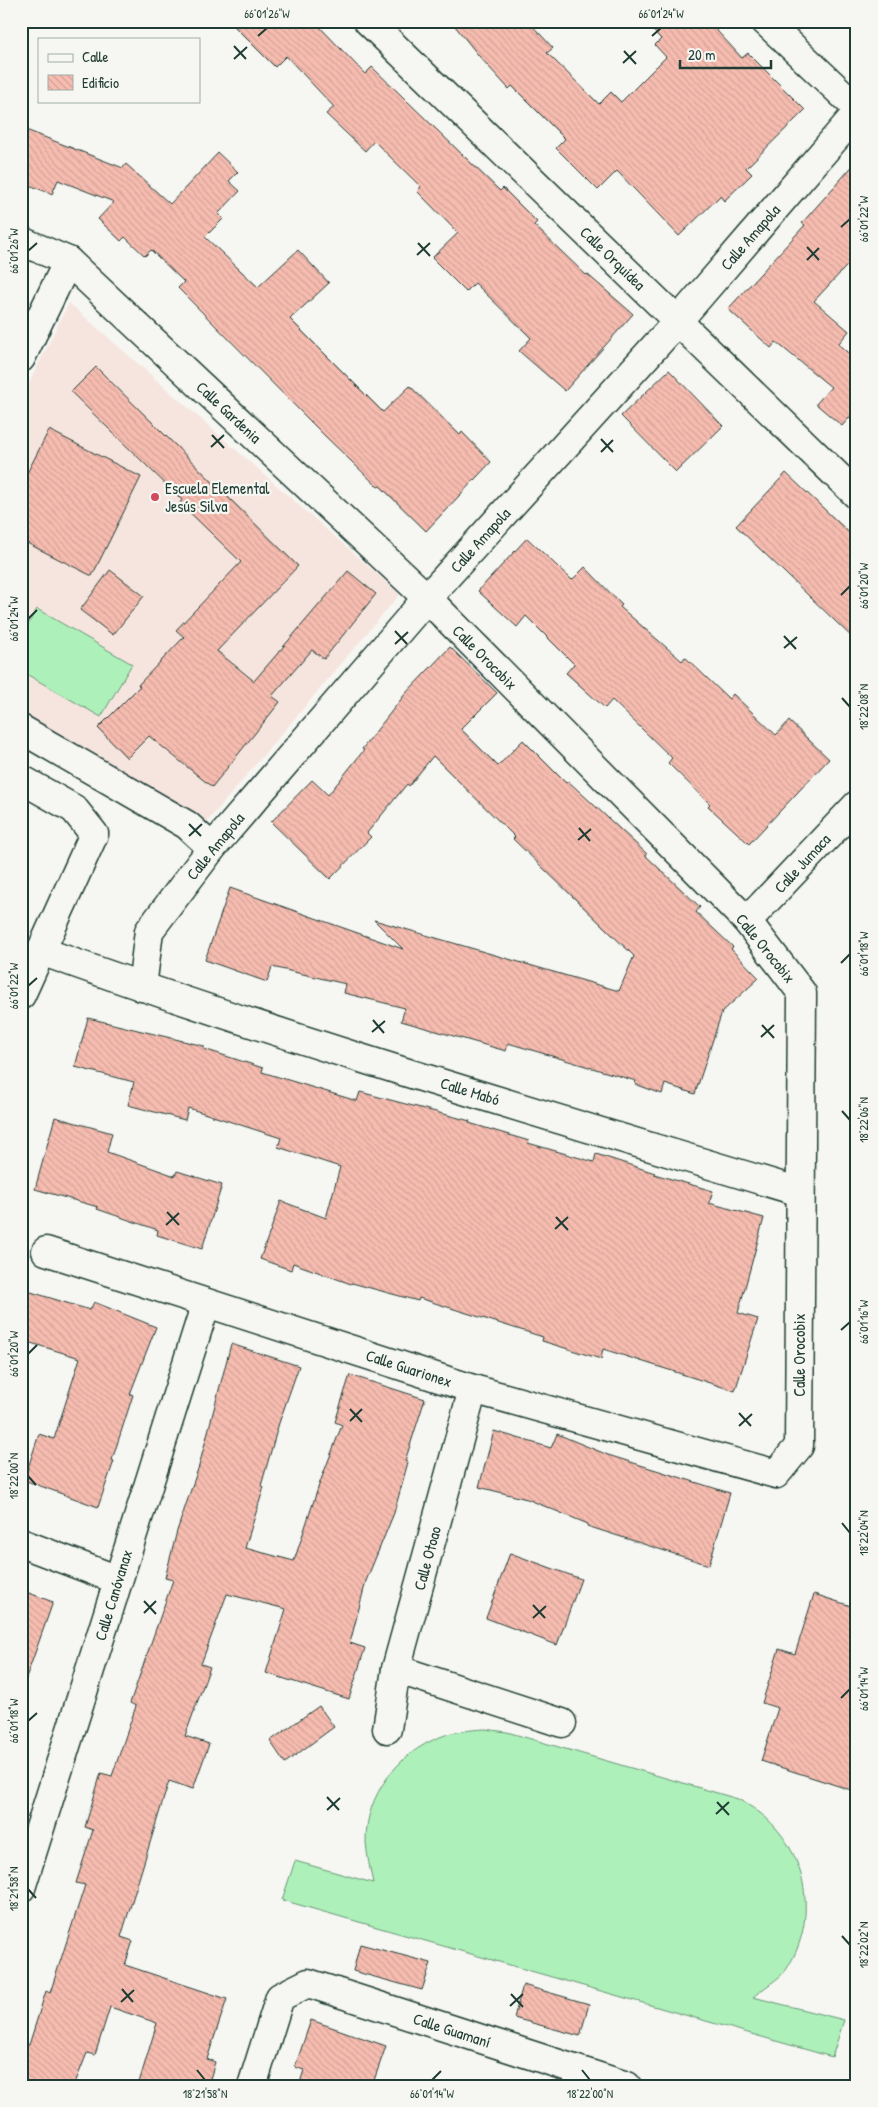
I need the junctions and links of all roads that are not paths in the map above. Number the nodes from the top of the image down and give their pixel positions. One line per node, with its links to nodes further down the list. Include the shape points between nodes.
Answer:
1 (368, 21): 7 (street, Calle Orquídea)
2 (765, 21): 3 (street)
3 (857, 108)
4 (857, 113): 7 (street, Calle Amapola)
5 (21, 242): 6 (street, Calle Gardenia)
6 (68, 261): 8 (street); 10 (street, Calle Gardenia)
7 (678, 321): 9 (street, Calle Orquídea); 10 (street, Calle Amapola)
8 (21, 358)
9 (857, 495)
10 (427, 598): 14 (street, Calle Amapola); 15 (street, Calle Orocobix)
11 (21, 728): 14 (street, via 187,825)
12 (21, 779): 16 (street, via 74,809 94,834)
13 (857, 805): 15 (street, Calle Jumaca)
14 (212, 848): 17 (street, Calle Amapola, via 149,931)
15 (747, 921): 19 (street, Calle Orocobix, via 802,993)
16 (41, 951): 17 (street, Calle Mabó); 18 (street)
17 (142, 987): 19 (street, Calle Mabó)
18 (21, 995)
19 (800, 1192): 23 (street, Calle Orocobix, via 799,1446)
20 (46, 1251): 21 (street, Calle Guarionex)
21 (206, 1303): 22 (street, Calle Guarionex); 25 (street, Calle Canóvanax)
22 (473, 1389): 23 (street, Calle Guarionex); 26 (street, Calle Otoao)
23 (776, 1474)
24 (21, 1543): 25 (street)
25 (118, 1580): 29 (street, Calle Canóvanax)
26 (396, 1669): 27 (street); 28 (street, Calle Otoao)
27 (562, 1723)
28 (387, 1730)
29 (28, 1846): 30 (street, Calle Canóvanax)
30 (21, 1888)
31 (562, 2076): 32 (street, Calle Guamaní, via 308,1983 280,1997); 33 (street, Calle Guamaní)
32 (252, 2086)
33 (627, 2086)

